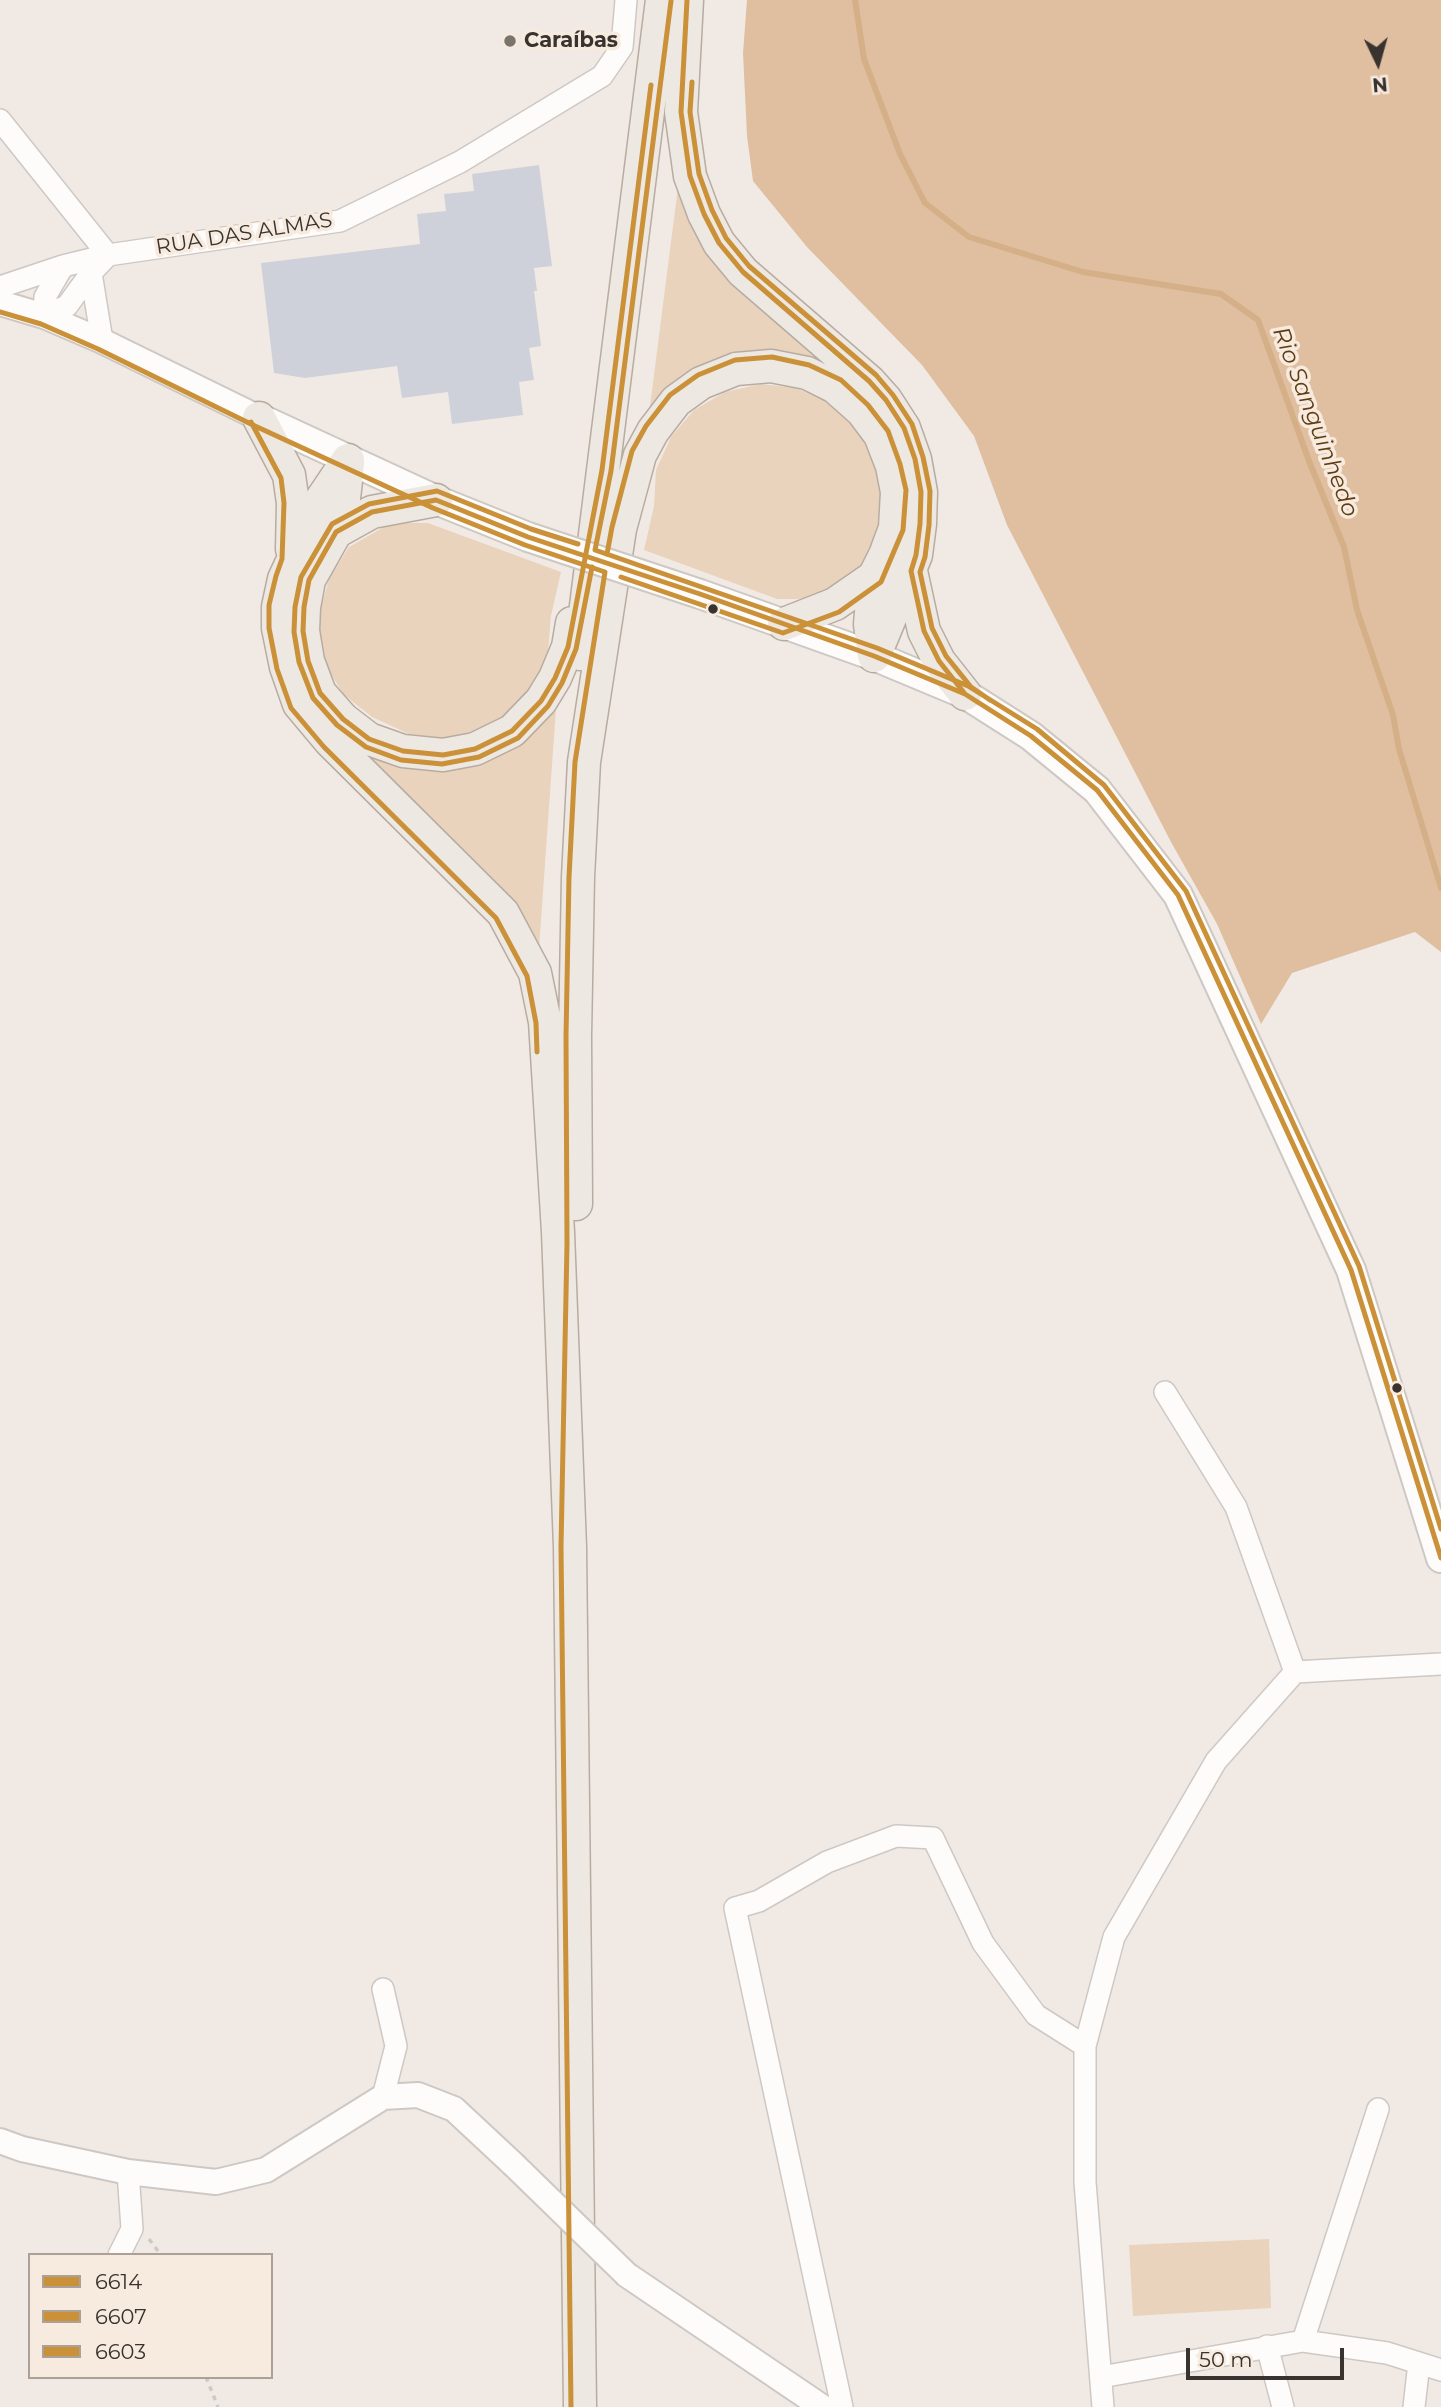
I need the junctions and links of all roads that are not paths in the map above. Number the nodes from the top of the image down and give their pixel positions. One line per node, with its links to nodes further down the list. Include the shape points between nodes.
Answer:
1 (626, 0): 5 (street, RUA DAS ALMAS, via 622,47 602,76 448,168 340,220)
2 (662, 0): 14 (main road)
3 (684, 0): 16 (main road, via 622,465); 19 (main road, via 681,112 690,176 704,214 719,243 743,272 869,381 904,428 921,492)
4 (0, 120): 5 (street)
5 (108, 255): 6 (street, RUA DAS ALMAS); 7 (street)
6 (63, 266): 8 (street, RUA DAS ALMAS); 10 (street, via 45,297)
7 (91, 272): 10 (street, via 67,306); 11 (street)
8 (0, 287)
9 (0, 303): 10 (street)
10 (44, 316): 11 (street)
11 (102, 341): 12 (street)
12 (259, 418): 13 (main road); 18 (main road, via 289,475)
13 (348, 460): 15 (main road); 17 (main road); 18 (main road, via 321,500)
14 (603, 470): 17 (main road, via 568,647 555,678 541,701 512,731 475,749 429,754 369,739 320,693 308,661 304,607 309,580); 24 (main road, via 567,761 558,962)
15 (436, 500): 17 (main road, via 372,512); 21 (main road, bridge, via 528,537)
16 (620, 529): 20 (main road, via 640,455 676,401 701,383 736,369 771,366 807,373 835,387 880,435 897,492 894,528); 26 (main road, via 584,762 578,877)
17 (336, 532)
18 (291, 561): 24 (main road, via 278,607 278,628 299,704 330,741 503,913 535,973 544,1022)
19 (911, 571): 22 (main road); 23 (main road, via 924,631 939,661)
20 (874, 577): 21 (main road, via 835,604); 22 (main road, via 870,625)
21 (785, 624): 22 (main road)
22 (874, 656): 23 (main road)
23 (965, 694): 27 (main road, via 1031,736 1097,790 1178,895 1351,1270)
24 (558, 1232): 26 (main road)
25 (1165, 1392): 29 (street, via 1236,1507)
26 (570, 1547): 42 (main road)
27 (1441, 1558)
28 (1441, 1664): 29 (street)
29 (1295, 1672): 31 (street, via 1216,1761 1114,1937)
30 (383, 1989): 32 (street, via 396,2046)
31 (1085, 2046): 41 (street, via 1085,2182); 44 (street, via 1036,2015 983,1943 933,1838 896,1836 827,1862 760,1901 735,1908)
32 (383, 2097): 35 (street, via 267,2170 216,2182); 43 (street, bridge, via 418,2095 454,2109 627,2275)
33 (1378, 2109): 37 (street)
34 (0, 2141): 35 (street)
35 (128, 2172): 36 (street, via 132,2229)
36 (120, 2253)
37 (1303, 2341): 38 (street); 39 (street, via 1387,2353)
38 (1267, 2346): 41 (street); 46 (street)
39 (1419, 2363): 40 (street); 47 (street)
40 (1441, 2370)
41 (1101, 2377): 45 (street)
42 (580, 2407)
43 (822, 2407)
44 (842, 2407)
45 (1103, 2407)
46 (1283, 2407)
47 (1414, 2407)

